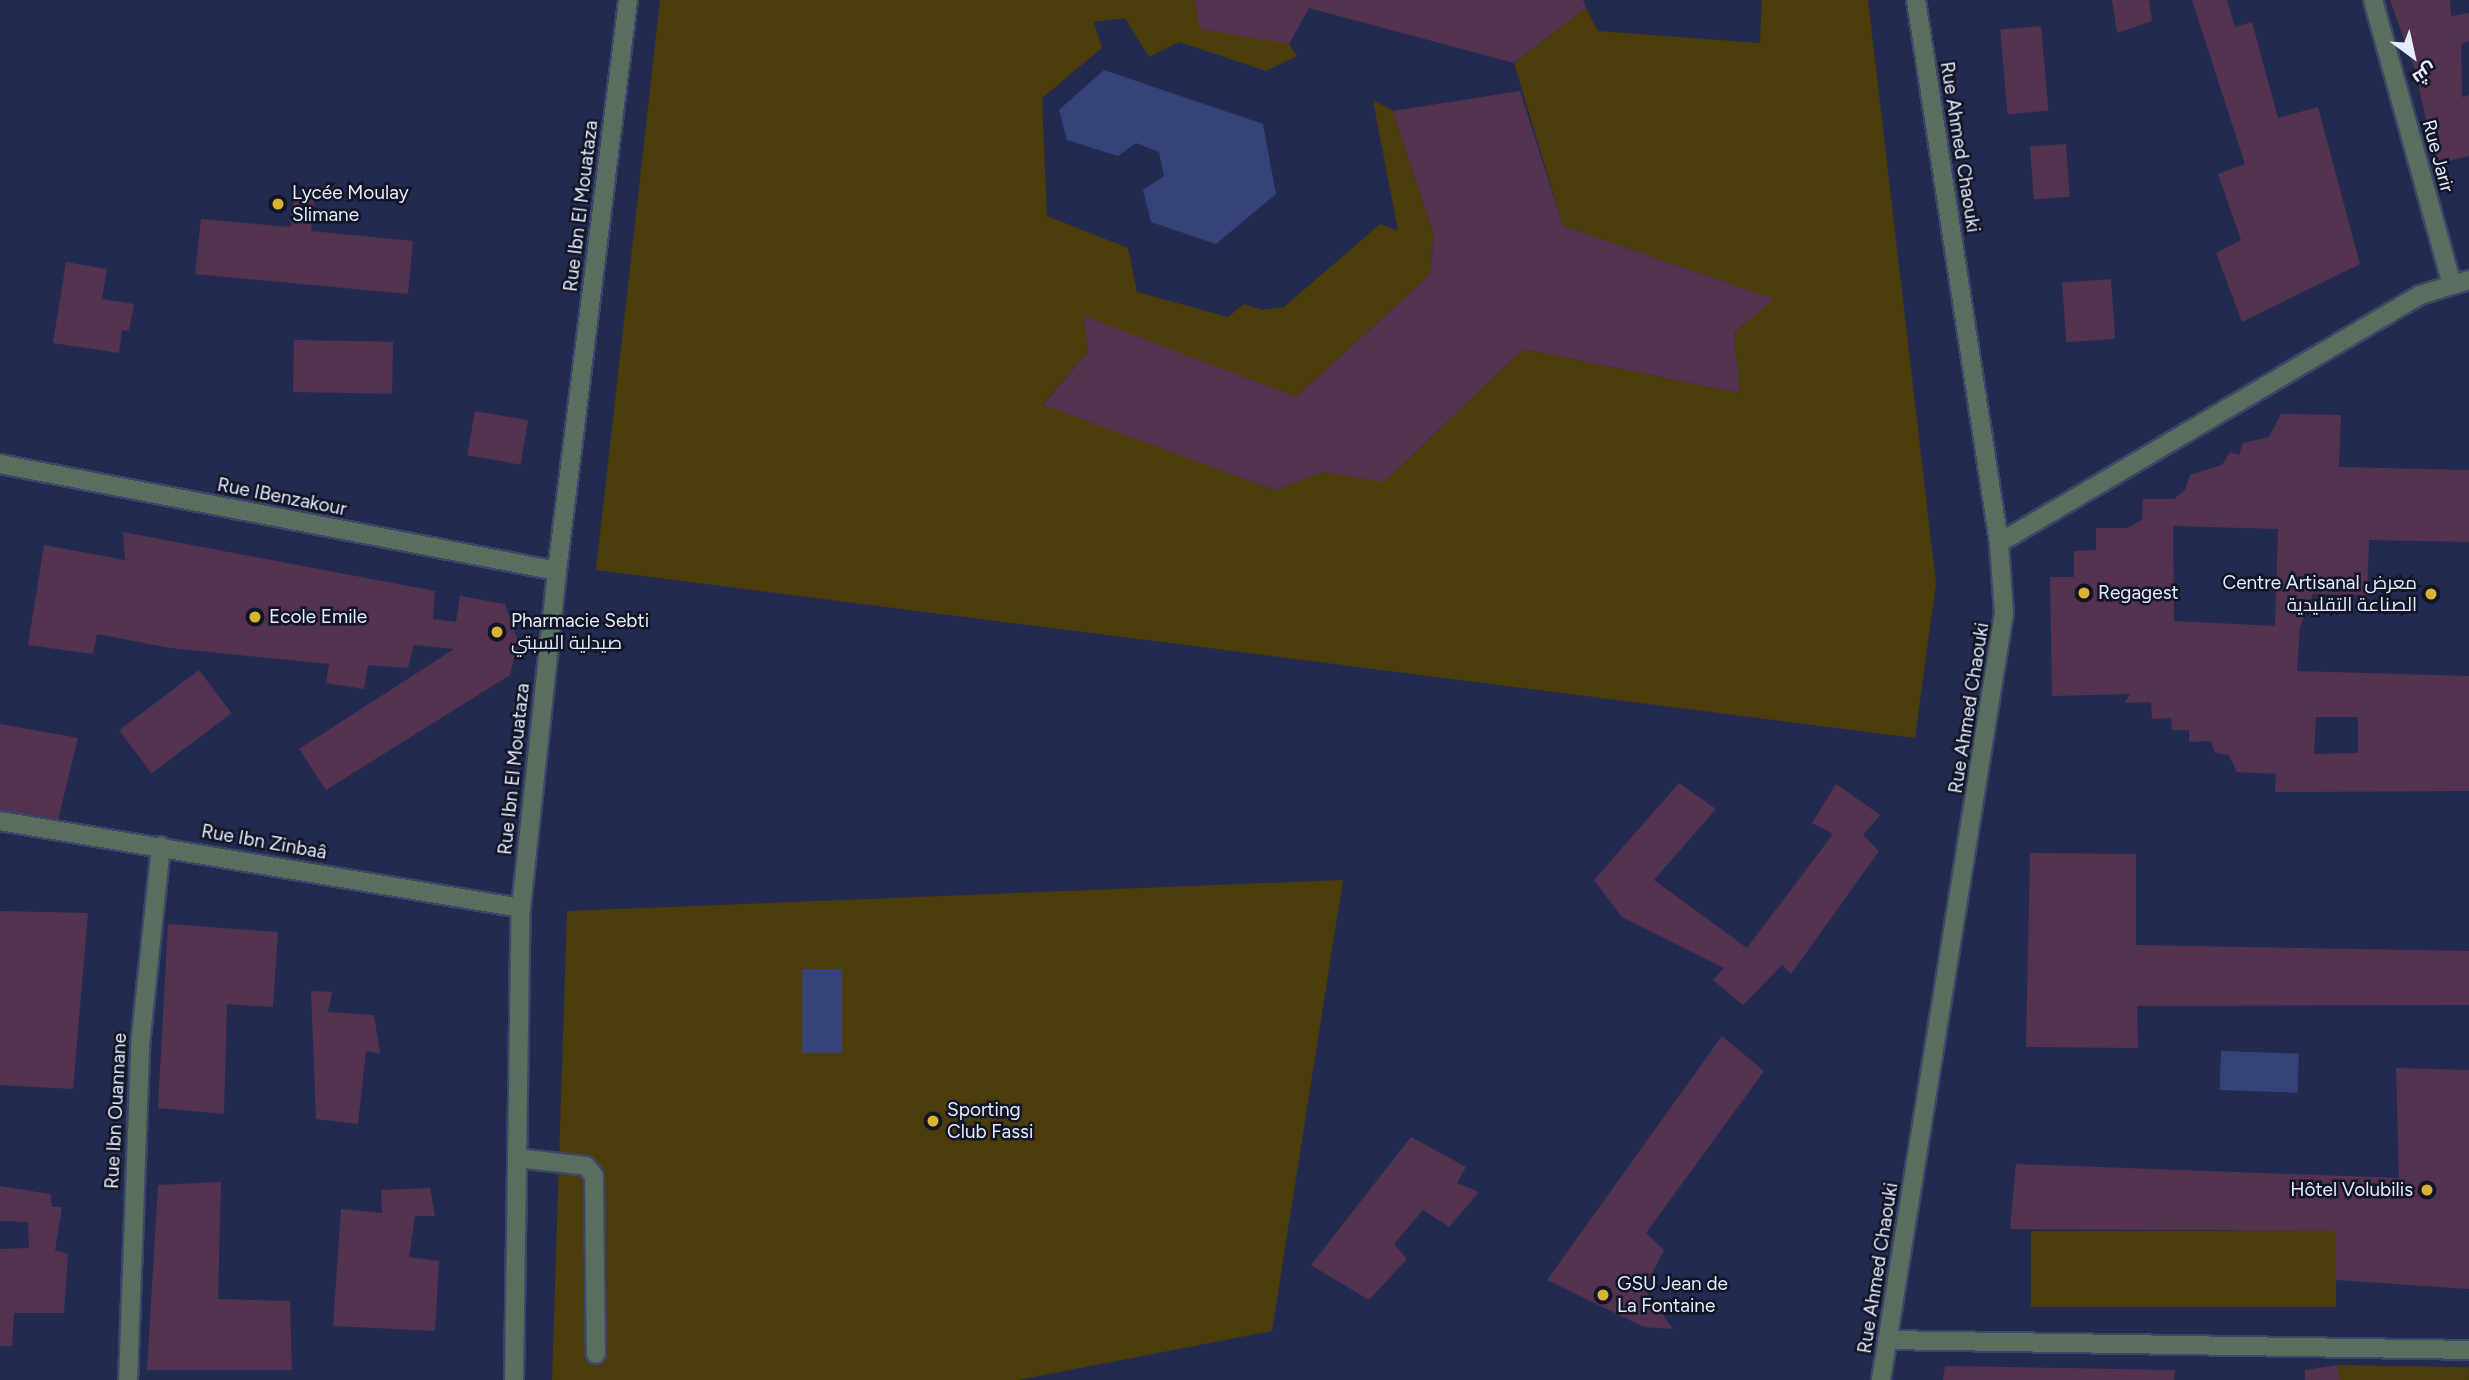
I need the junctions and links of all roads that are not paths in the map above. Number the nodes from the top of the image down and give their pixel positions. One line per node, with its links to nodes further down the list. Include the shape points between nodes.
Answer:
1 (628, 0): 7 (street, Rue Ibn El Mouataza)
2 (1916, 0): 6 (street, Rue Ahmed Chaouki)
3 (2373, 0): 4 (street, Rue Jarir)
4 (2460, 281): 6 (street, via 2392,311)
5 (0, 464): 7 (street, Rue IBenzakour)
6 (1999, 543): 12 (street, Rue Ahmed Chaouki, via 2004,613 2001,649)
7 (557, 571): 10 (street, Rue Ibn El Mouataza)
8 (0, 821): 9 (street, Rue Ibn Zinbaâ)
9 (161, 845): 10 (street, Rue Ibn Zinbaâ); 15 (street, Rue Ibn Ouannane, via 138,1073)
10 (520, 908): 11 (street, Rue Ibn El Mouataza)
11 (517, 1158): 14 (street, via 586,1166 594,1176); 16 (street, Rue Ibn El Mouataza)
12 (1887, 1340): 13 (street); 17 (street, Rue Ahmed Chaouki)
13 (2469, 1350)
14 (596, 1354)
15 (128, 1380)
16 (514, 1380)
17 (1881, 1380)

